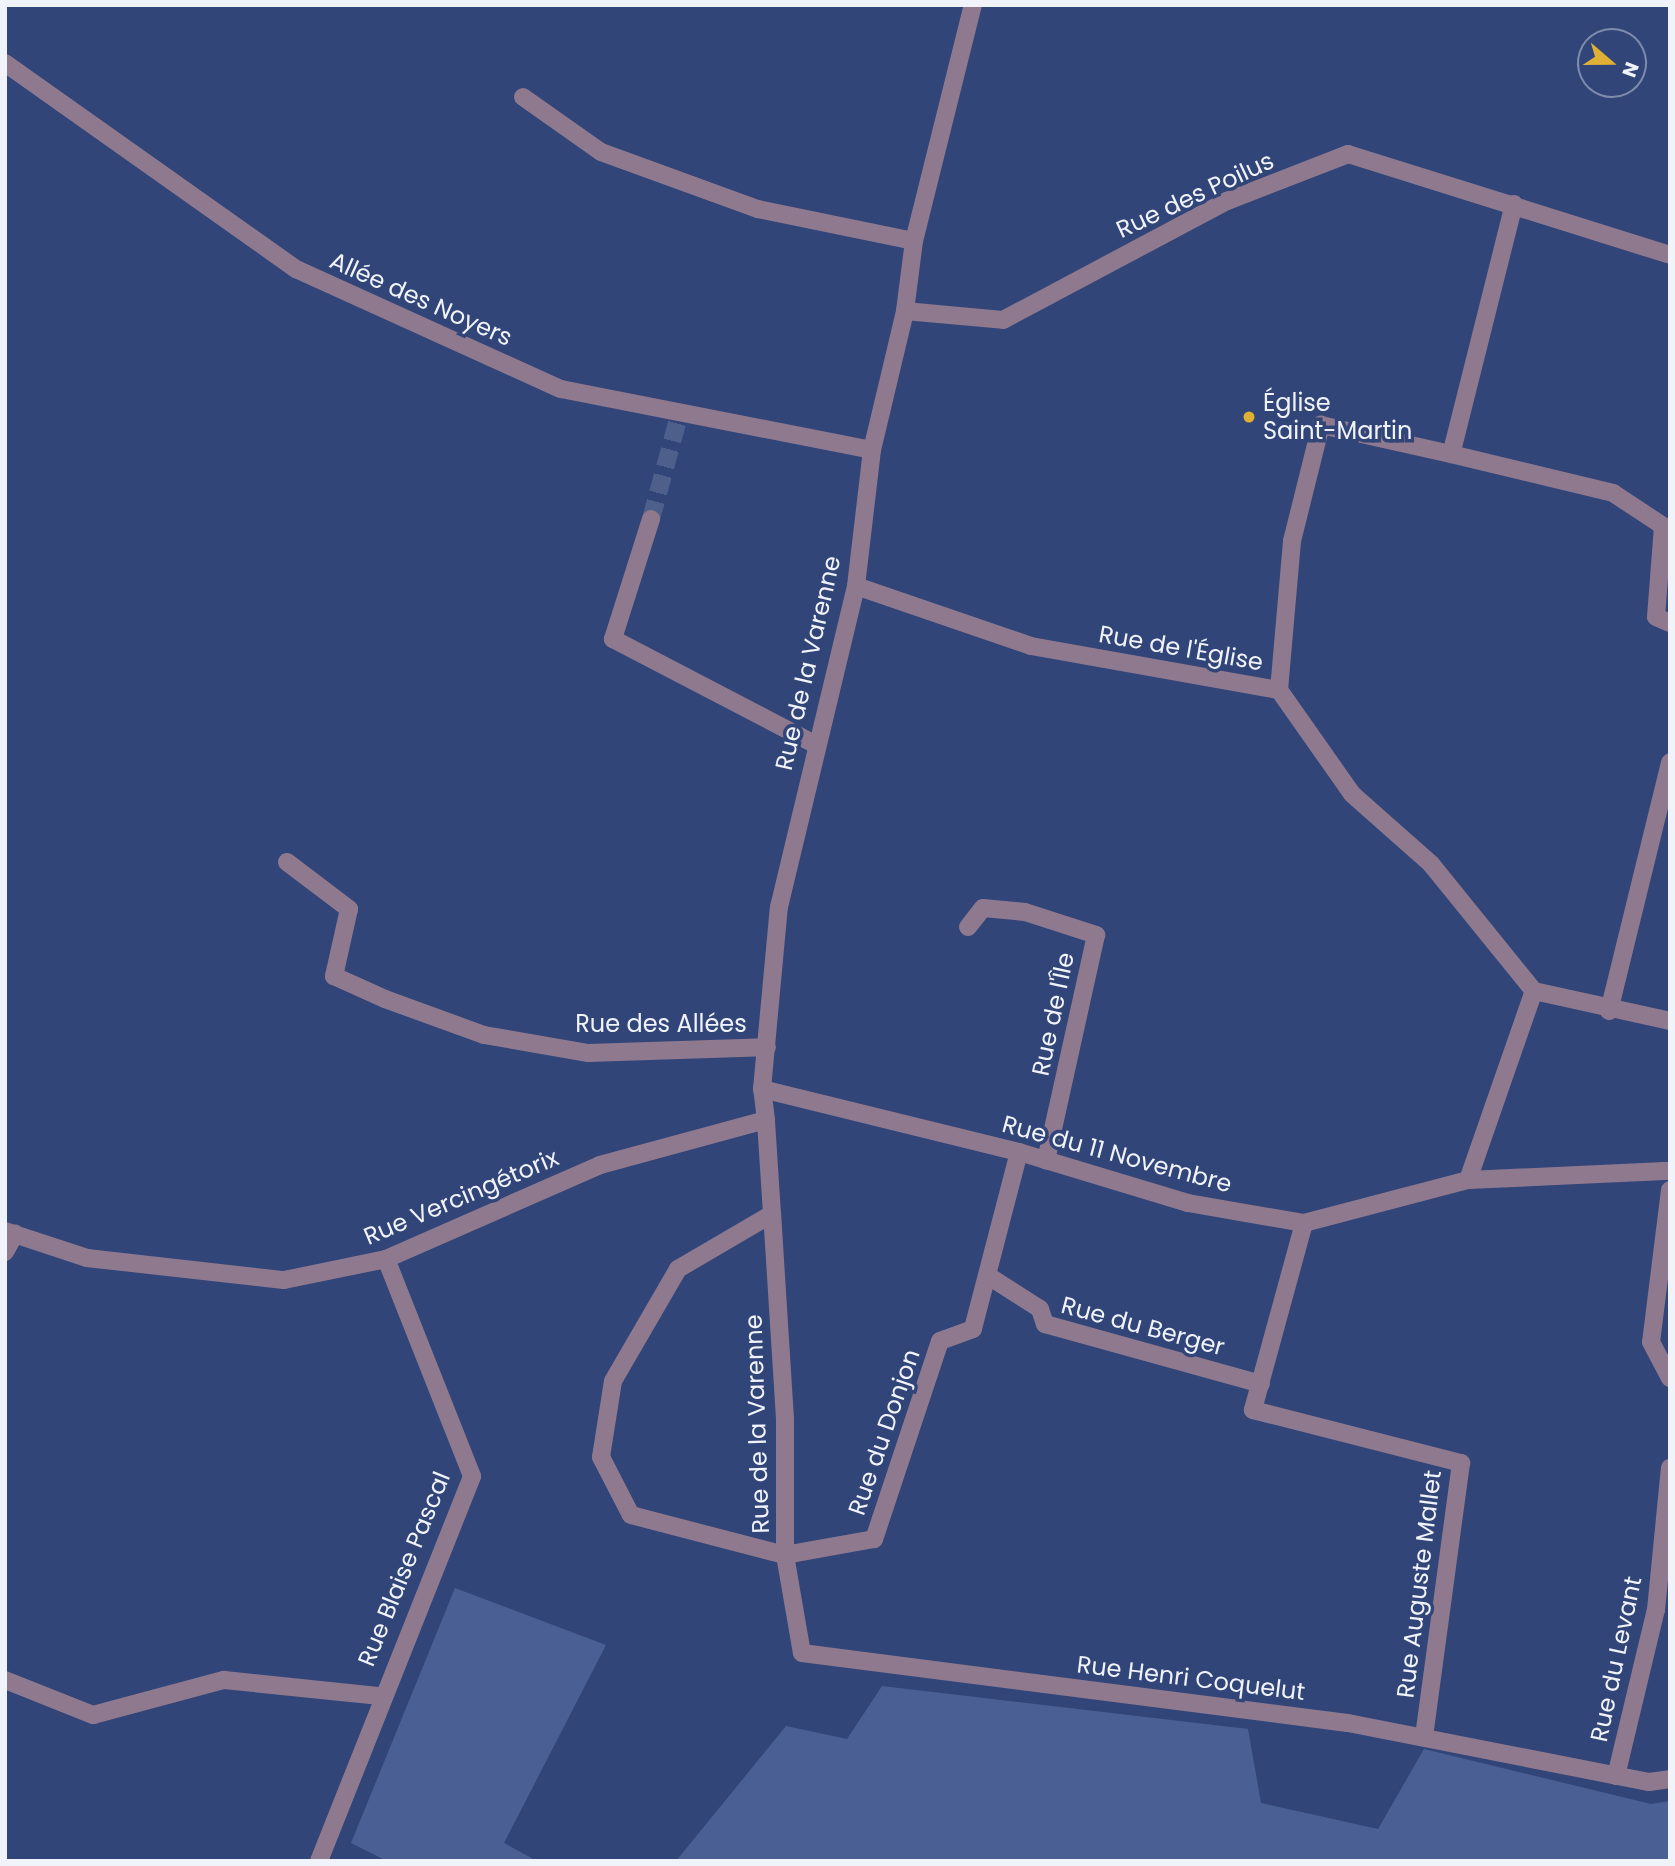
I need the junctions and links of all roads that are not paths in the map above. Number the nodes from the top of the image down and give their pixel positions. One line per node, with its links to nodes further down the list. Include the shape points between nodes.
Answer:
1 (974, 5): 5 (street, Rue de la Varenne)
2 (5, 63): 8 (street, Allée des Noyers, via 296,269 561,390)
3 (523, 97): 5 (street, via 601,152 758,209)
4 (1514, 204): 6 (street, Rue des Poilus); 7 (street, Rue des Poilus, via 1348,154 1227,201 1003,320); 9 (street)
5 (914, 241): 7 (street, Rue de la Varenne)
6 (1670, 255)
7 (905, 311): 8 (street, Rue de la Varenne)
8 (872, 450): 11 (street, Rue de la Varenne)
9 (1451, 454): 12 (street, via 1613,493 1663,526 1656,617); 13 (street, via 1321,425 1292,541)
10 (651, 519): 14 (street, via 613,639)
11 (856, 586): 13 (street, Rue de l'Église, via 1031,646); 14 (street, Rue de la Varenne)
12 (1670, 624)
13 (1279, 690): 18 (street, Rue de l'Église, via 1352,794 1430,864)
14 (813, 743): 21 (street, Rue de la Varenne, via 779,907)
15 (1670, 762): 19 (street)
16 (287, 862): 21 (street, Rue des Allées, via 349,909 334,976 385,999 484,1035 588,1053)
17 (968, 927): 25 (street, Rue de l'Île, via 983,908 1025,912 1096,935)
18 (1534, 991): 19 (street); 27 (street)
19 (1609, 1011): 20 (street)
20 (1670, 1021)
21 (767, 1047): 22 (street, Rue de la Varenne)
22 (762, 1089): 23 (street, Rue de la Varenne); 24 (street, Rue du 11 Novembre)
23 (766, 1120): 29 (street, Rue de la Varenne); 33 (street, Rue Vercingétorix, via 600,1165)
24 (1019, 1153): 25 (street, Rue du 11 Novembre); 34 (street, Rue du Donjon)
25 (1046, 1161): 30 (street, Rue du 11 Novembre, via 1188,1203)
26 (1670, 1171): 27 (street, Rue du 11 Novembre)
27 (1468, 1180): 30 (street, Rue du 11 Novembre)
28 (1670, 1189): 35 (street, via 1651,1342)
29 (772, 1214): 38 (street, Rue de la Varenne, via 785,1419); 38 (street, Rue de la Varenne, via 678,1269 613,1381 601,1457 631,1515)
30 (1304, 1223): 36 (street, Rue Auguste Mallet)
31 (10, 1233): 32 (street); 33 (street, Rue Vercingétorix, via 87,1258 284,1279)
32 (5, 1252)
33 (386, 1259): 40 (street, Rue Blaise Pascal, via 472,1476)
34 (990, 1277): 36 (street, Rue du Berger, via 1040,1309 1045,1324); 38 (street, Rue du Donjon, via 974,1329 940,1341 874,1539)
35 (1670, 1378)
36 (1261, 1384): 41 (street, Rue Auguste Mallet, via 1253,1410 1461,1463)
37 (1670, 1468): 42 (street, Rue du Levant, via 1657,1611)
38 (785, 1555): 41 (street, Rue Henri Coquelut, via 802,1653)
39 (5, 1680): 40 (street, via 93,1715 224,1680)
40 (380, 1696): 44 (street, Rue Blaise Pascal)
41 (1424, 1738): 42 (street, Rue Henri Coquelut)
42 (1616, 1776): 43 (street, Rue Henri Coquelut)
43 (1670, 1779)
44 (319, 1861)

